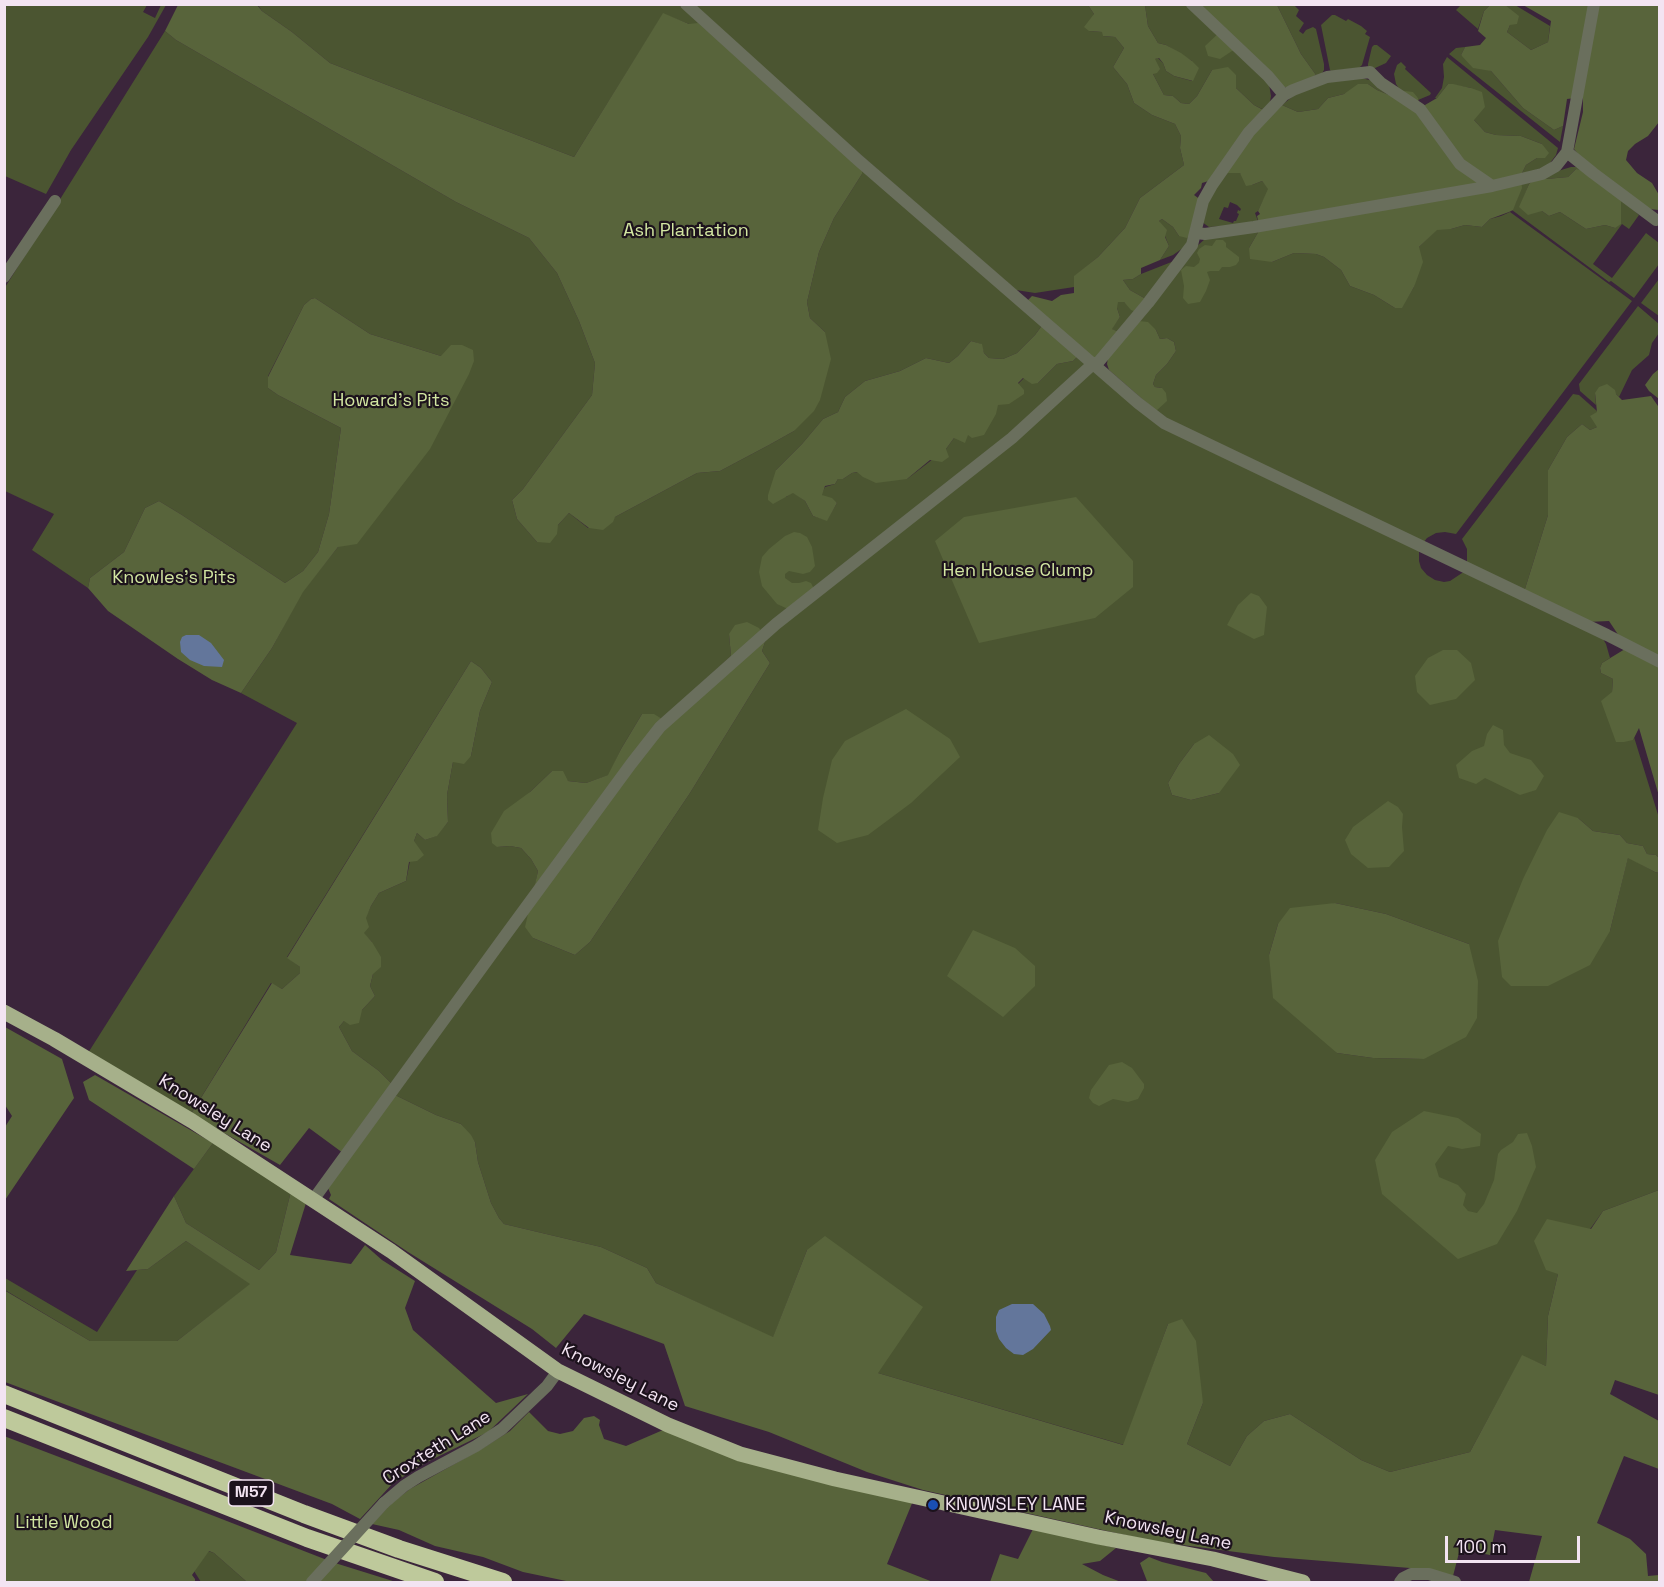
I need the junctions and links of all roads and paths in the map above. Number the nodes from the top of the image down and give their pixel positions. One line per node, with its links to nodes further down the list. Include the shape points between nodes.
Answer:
1 (686, 4): 12 (street, via 858,160)
2 (1192, 4): 4 (street)
3 (1594, 4): 5 (street)
4 (1284, 95): 6 (street, via 1327,77 1370,72 1420,109 1460,164); 9 (street, via 1249,132 1212,185 1203,201)
5 (1567, 152): 6 (street, via 1556,166 1542,174); 8 (street)
6 (1492, 186): 9 (street, via 1254,227)
7 (55, 201): 10 (street)
8 (1656, 220)
9 (1196, 233): 12 (street, via 1179,263)
10 (8, 262): 11 (street)
11 (4, 277)
12 (1095, 364): 13 (street, via 1154,416 1176,430); 15 (street, via 1012,438 776,624 660,727)
13 (1659, 662)
14 (4, 1012): 15 (main road, Knowsley Lane, via 192,1121)
15 (313, 1200): 16 (main road, Knowsley Lane)
16 (558, 1371): 19 (street, Croxteth Lane, bridge, via 502,1429 411,1481 384,1503); 22 (main road, Knowsley Lane, via 668,1425 740,1454 835,1479 1213,1559)
17 (4, 1394): 21 (highway, M57, via 304,1514)
18 (4, 1418): 20 (highway, M57, via 307,1538)
19 (312, 1582)
20 (435, 1582)
21 (503, 1582)
22 (1303, 1582)
23 (1400, 1582): 24 (street, via 1411,1574 1429,1574)
24 (1455, 1582)

